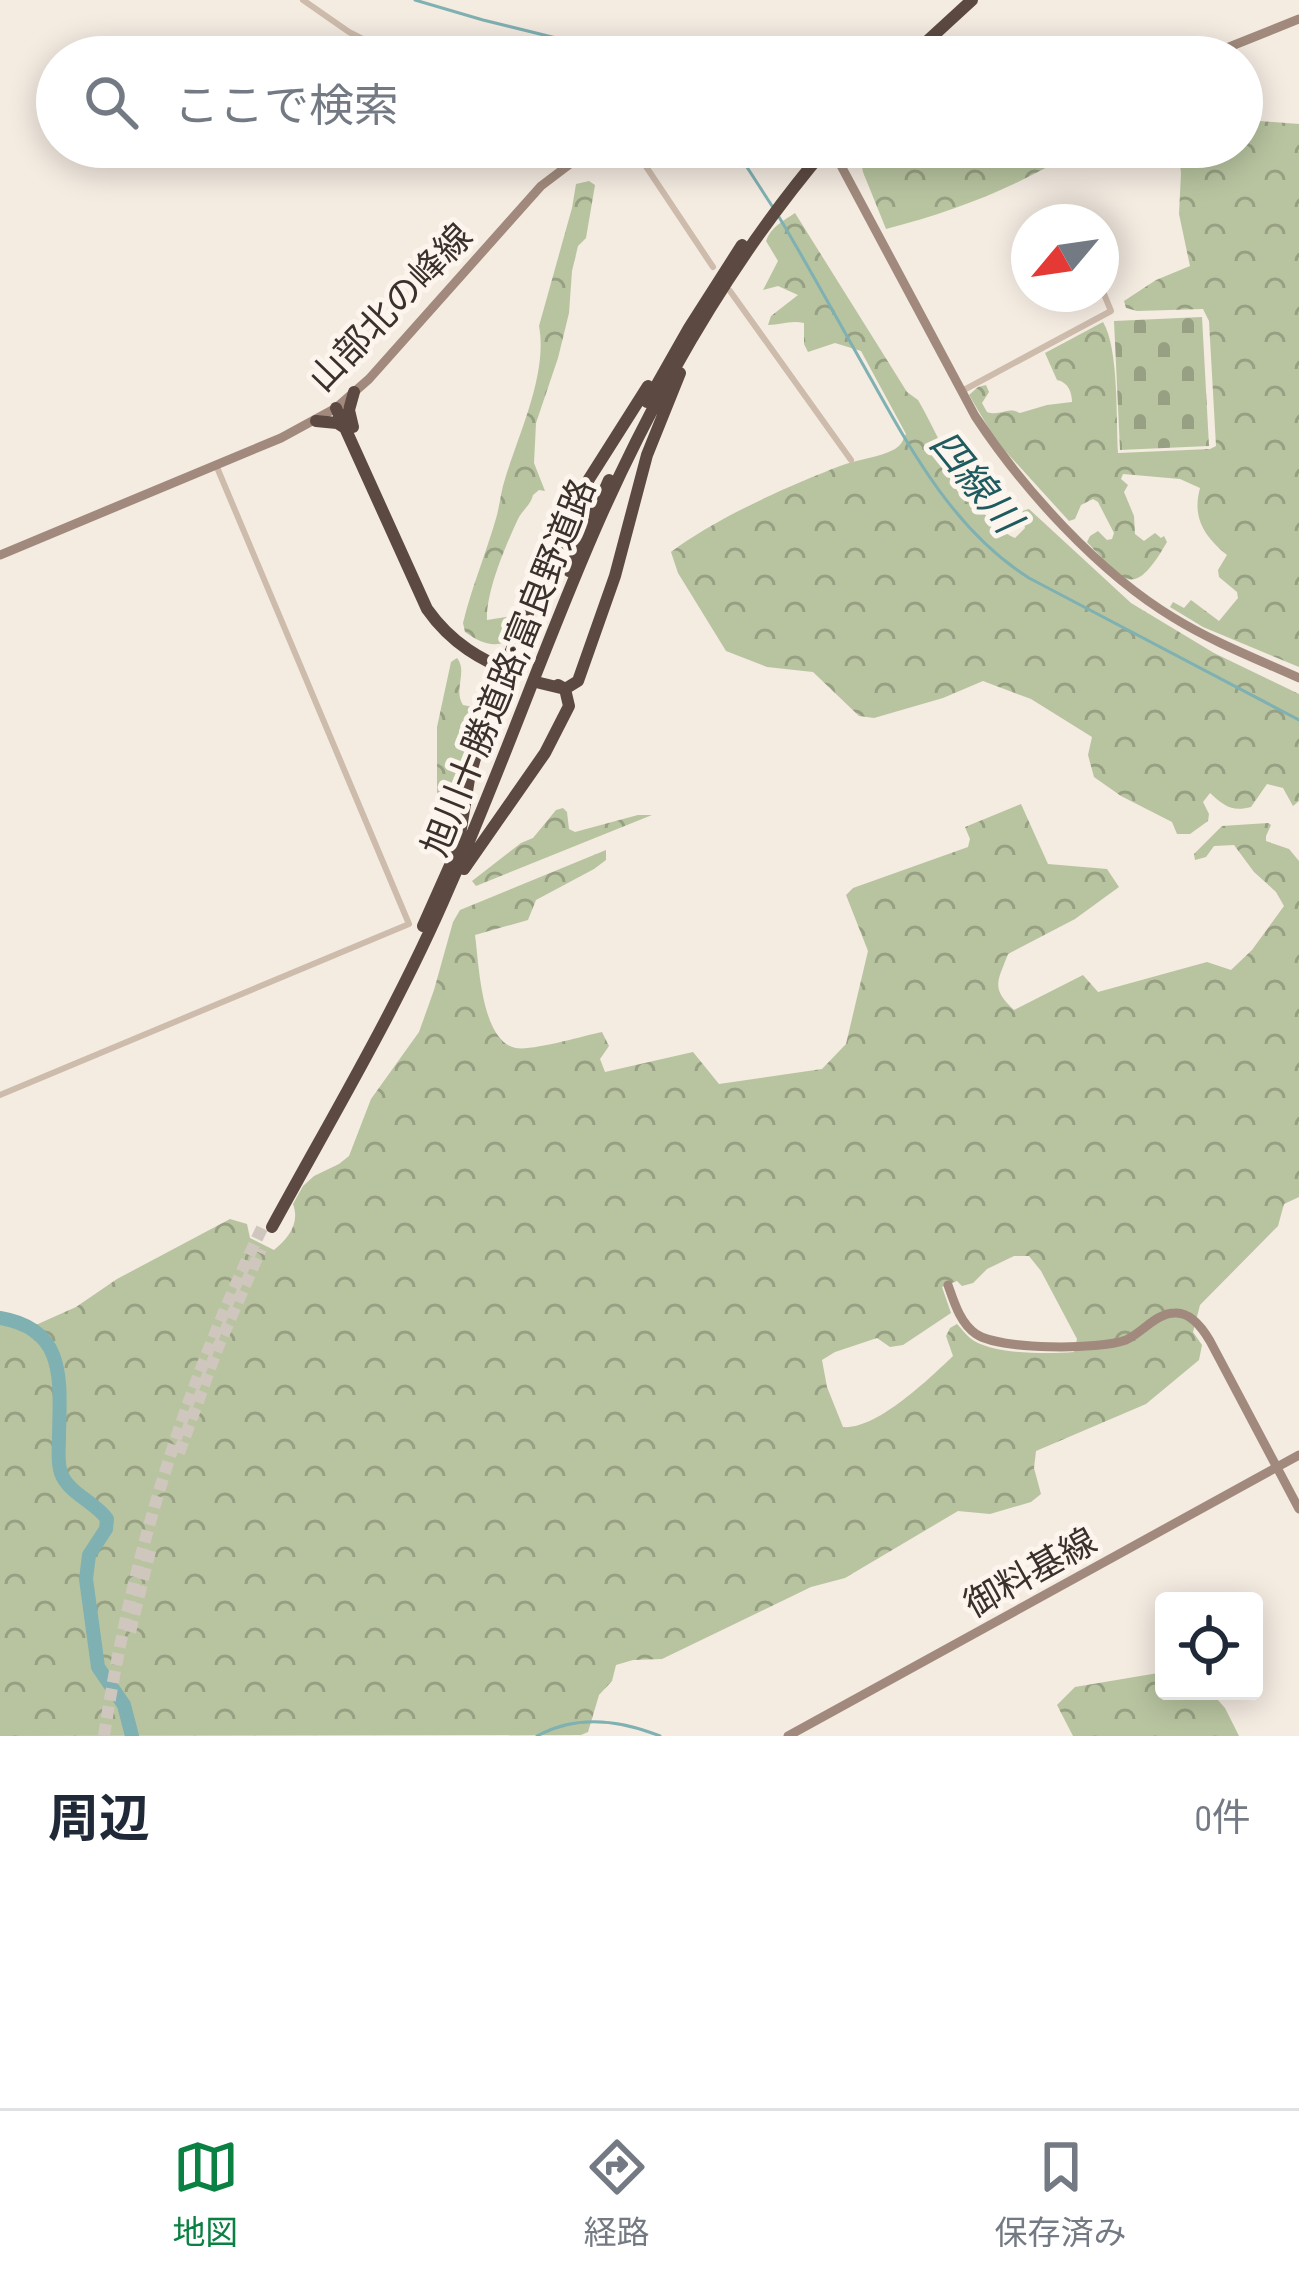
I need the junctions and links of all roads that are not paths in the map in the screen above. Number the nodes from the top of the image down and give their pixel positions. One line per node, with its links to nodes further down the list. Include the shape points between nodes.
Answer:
1 (303, 0): 5 (street)
2 (959, 0): 6 (highway)
3 (971, 0): 7 (highway)
4 (1299, 20): 8 (main road)
5 (357, 36)
6 (922, 36)
7 (932, 36)
8 (1258, 36)
9 (565, 168): 18 (main road, 山部北の峰線)
10 (647, 168): 13 (street)
11 (808, 168): 16 (highway, 旭川十勝道路;富良野道路, via 717,281)
12 (838, 168): 17 (main road)
13 (713, 268)
14 (730, 291): 22 (street)
15 (1109, 312): 17 (street)
16 (693, 331): 25 (highway, via 589,478 509,655); 29 (highway, via 584,667); 30 (highway, 旭川十勝道路;富良野道路, via 592,514); 31 (highway, 旭川十勝道路;富良野道路, via 600,519)
17 (962, 391): 27 (main road, via 1013,469 1129,587 1202,634)
18 (354, 392): 19 (main road, 山部北の峰線); 21 (highway)
19 (339, 406): 20 (main road, 山部北の峰線); 21 (highway)
20 (316, 421): 21 (highway); 23 (main road, 山部北の峰線)
21 (350, 428): 25 (highway, via 427,609 446,635)
22 (851, 460)
23 (216, 465): 24 (main road, 山部北の峰線); 32 (street, via 409,924)
24 (0, 555)
25 (495, 662): 26 (highway); 30 (highway, via 499,677)
26 (521, 672)
27 (1299, 678)
28 (540, 679): 29 (highway)
29 (565, 689): 31 (highway, via 568,706 545,753)
30 (458, 847): 31 (highway, 旭川十勝道路;富良野道路, via 268,1225)
31 (448, 890)
32 (0, 1095)
33 (948, 1285): 35 (main road, via 966,1325 994,1341 1106,1345 1181,1313 1210,1341)
34 (1299, 1455): 35 (main road, 御料基線)
35 (1276, 1468): 36 (main road); 37 (main road, 御料基線)
36 (1299, 1510)
37 (788, 1736)

